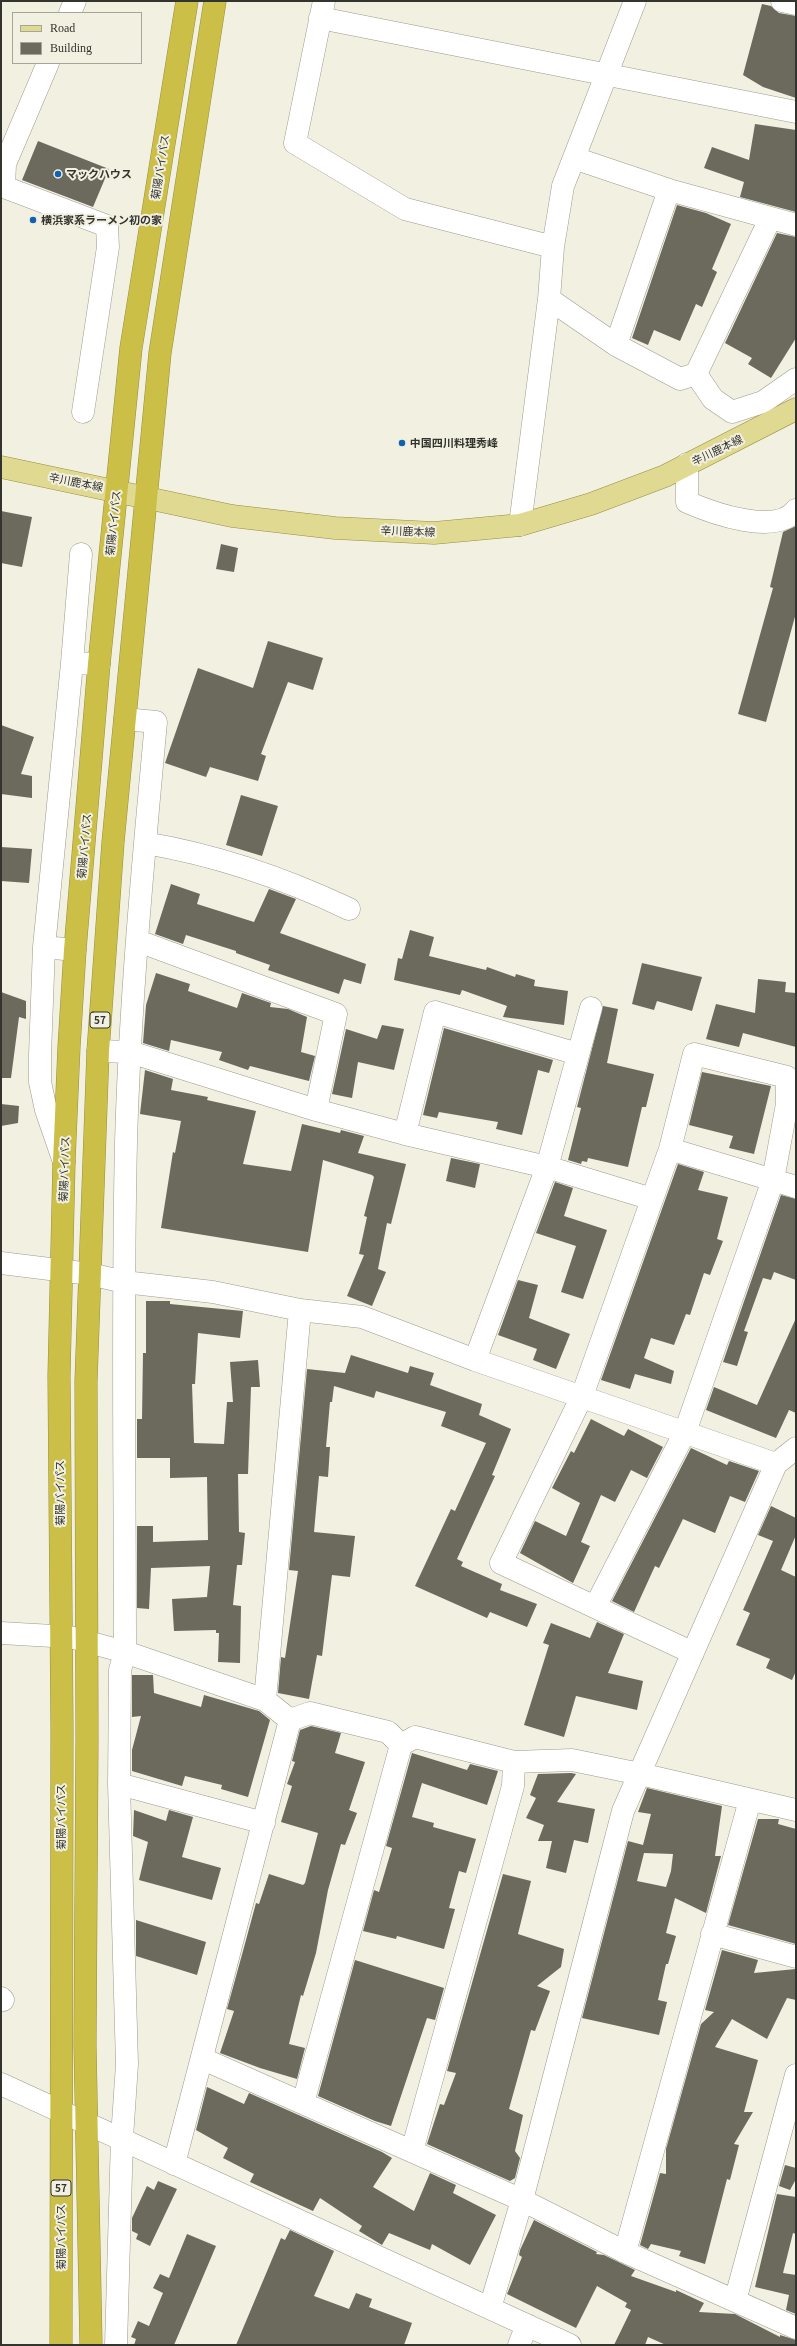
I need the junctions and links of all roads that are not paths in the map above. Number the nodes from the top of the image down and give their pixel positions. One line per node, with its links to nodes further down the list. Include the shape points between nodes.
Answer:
1 (75, 1): 8 (street)
2 (187, 1): 26 (highway, 菊陽バイパス / 57, via 131,348)
3 (215, 1): 27 (highway, 57, via 160,353)
4 (635, 1): 10 (street)
5 (782, 1): 6 (street)
6 (796, 4)
7 (322, 10): 10 (street); 17 (street, via 295,143 404,209)
8 (70, 12)
9 (48, 64): 13 (street)
10 (606, 75): 11 (street); 12 (street)
11 (796, 112)
12 (574, 158): 14 (street); 17 (street, via 564,186)
13 (3, 163): 23 (street, via 4,187 108,226 108,247)
14 (669, 190): 15 (street); 19 (street)
15 (770, 219): 16 (street); 20 (street)
16 (796, 226)
17 (553, 247): 18 (street)
18 (549, 300): 19 (street); 29 (street)
19 (616, 345): 20 (street, via 680,379)
20 (696, 374): 21 (street, via 713,399 732,412 763,402)
21 (796, 378)
22 (796, 409): 24 (main road, 辛川鹿本線, via 720,450)
23 (83, 412)
24 (687, 464): 28 (street, via 687,502 703,509 762,524 790,518); 29 (main road, 辛川鹿本線, via 665,476 591,504)
25 (1, 467): 26 (main road, 辛川鹿本線)
26 (117, 490): 27 (main road, 辛川鹿本線); 32 (highway, 菊陽バイパス / 57)
27 (146, 496): 29 (main road, 辛川鹿本線, via 232,516 335,528 434,533); 33 (highway, 57)
28 (796, 510)
29 (520, 524)
30 (81, 554): 31 (street)
31 (72, 663): 32 (street); 37 (street)
32 (99, 664): 38 (highway, 菊陽バイパス / 57)
33 (125, 719): 34 (street, via 156,722); 40 (highway, 57)
34 (145, 843): 35 (street, via 191,851 286,881); 36 (street)
35 (349, 908)
36 (138, 940): 41 (street); 43 (street, via 336,1014)
37 (44, 947): 38 (street); 46 (street, via 40,1082 46,1110)
38 (75, 950): 46 (highway, 菊陽バイパス / 57)
39 (591, 1008): 42 (street)
40 (98, 1051): 41 (street); 53 (highway, 57)
41 (130, 1052): 43 (street); 54 (street)
42 (578, 1054): 44 (street, via 435,1012); 47 (street)
43 (316, 1110): 44 (street)
44 (405, 1134): 47 (street)
45 (670, 1150): 48 (street); 48 (street, via 694,1054 787,1077 787,1104); 50 (street)
46 (64, 1162): 52 (highway, 菊陽バイパス / 57)
47 (547, 1167): 50 (street); 56 (street)
48 (773, 1180): 49 (street); 58 (street)
49 (796, 1186)
50 (652, 1199): 57 (street)
51 (1, 1263): 52 (street)
52 (62, 1271): 53 (street); 63 (highway, 菊陽バイパス / 57, via 59,1376)
53 (90, 1274): 54 (street); 64 (highway, 57, via 86,1381)
54 (124, 1282): 55 (street, via 213,1292); 65 (street)
55 (300, 1310): 56 (street, via 362,1317); 67 (street)
56 (475, 1360): 57 (street)
57 (582, 1396): 58 (street); 61 (street, via 501,1563)
58 (684, 1432): 60 (street); 61 (street)
59 (796, 1448): 60 (street)
60 (776, 1464): 66 (street)
61 (594, 1607): 66 (street)
62 (1, 1633): 63 (street)
63 (61, 1636): 64 (street); 82 (highway, 菊陽バイパス / 57)
64 (87, 1642): 65 (street); 83 (highway, 57, via 85,2046)
65 (125, 1652): 67 (street); 72 (street, via 120,1670)
66 (693, 1654): 71 (street)
67 (265, 1700): 68 (street)
68 (290, 1720): 69 (street, via 310,1713 388,1732); 75 (street)
69 (401, 1745): 70 (street, via 415,1737); 81 (street)
70 (514, 1762): 71 (street, via 572,1760); 85 (street, via 513,1786)
71 (640, 1774): 73 (street); 87 (street, via 624,1811)
72 (118, 1784): 75 (street); 84 (street, via 127,2064)
73 (750, 1800): 74 (street); 76 (street)
74 (796, 1810)
75 (264, 1822): 78 (street)
76 (712, 1934): 77 (street); 88 (street)
77 (796, 1957)
78 (202, 2059): 81 (street); 86 (street)
79 (796, 2076): 90 (street)
80 (1, 2084): 82 (street)
81 (303, 2103): 85 (street)
82 (61, 2110): 83 (street); 89 (highway, 菊陽バイパス / 57)
83 (88, 2122): 84 (street); 96 (highway, 57)
84 (122, 2138): 86 (street); 97 (street)
85 (412, 2151): 87 (street)
86 (174, 2164): 91 (street)
87 (522, 2200): 88 (street); 91 (street)
88 (625, 2252): 90 (street)
89 (61, 2259): 94 (highway); 95 (highway, 菊陽バイパス / 57)
90 (735, 2300): 93 (street)
91 (490, 2308): 92 (street)
92 (527, 2325): 98 (street); 99 (street)
93 (796, 2328)
94 (53, 2345)
95 (61, 2345)
96 (91, 2345)
97 (116, 2345)
98 (519, 2345)
99 (570, 2345)

